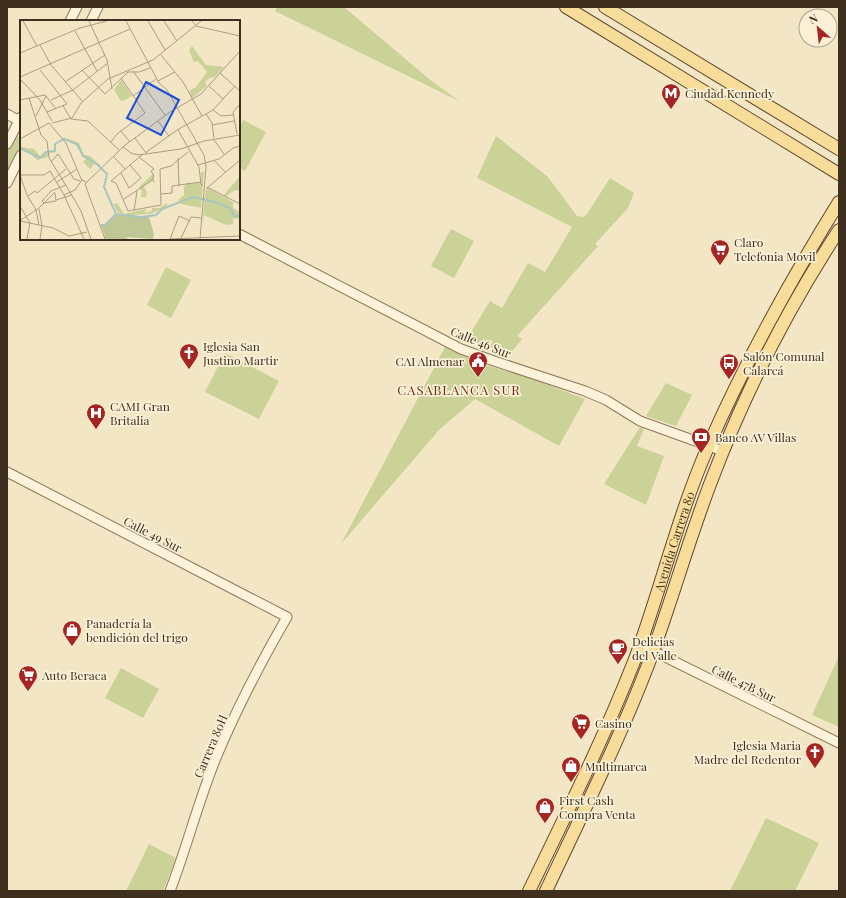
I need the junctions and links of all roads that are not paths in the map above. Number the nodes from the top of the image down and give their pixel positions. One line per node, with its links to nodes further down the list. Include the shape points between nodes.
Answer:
1 (77, 7): 5 (street)
2 (98, 7): 6 (street)
3 (566, 7): 12 (main road)
4 (605, 7): 10 (main road)
5 (70, 20)
6 (92, 20)
7 (7, 114): 8 (street)
8 (20, 120): 9 (street)
9 (7, 144)
10 (839, 149)
11 (20, 157): 13 (street)
12 (839, 174)
13 (7, 183)
14 (839, 202): 17 (main road, Avenida Carrera 80, via 775,310)
15 (839, 230): 18 (main road, Avenida Carrera 80, via 780,330)
16 (240, 235): 17 (street, Calle 46 Sur, via 461,349 585,391 606,400 640,421)
17 (708, 446): 18 (street, Calle 46 Sur); 21 (main road, Avenida Carrera 80)
18 (723, 451): 22 (main road, Avenida Carrera 80, via 700,509)
19 (7, 472): 20 (street, Calle 49 Sur)
20 (288, 617): 26 (street, Carrera 80H, via 263,659 216,758)
21 (639, 644): 22 (street, Calle 47B Sur); 24 (main road, Avenida Carrera 80, via 613,711)
22 (653, 651): 23 (street, Calle 47B Sur); 25 (main road, Avenida Carrera 80, via 621,733)
23 (839, 743)
24 (543, 863): 25 (main road); 27 (main road, Avenida Carrera 80)
25 (556, 870): 28 (main road, Avenida Carrera 80)
26 (170, 891)
27 (530, 891)
28 (546, 891)

